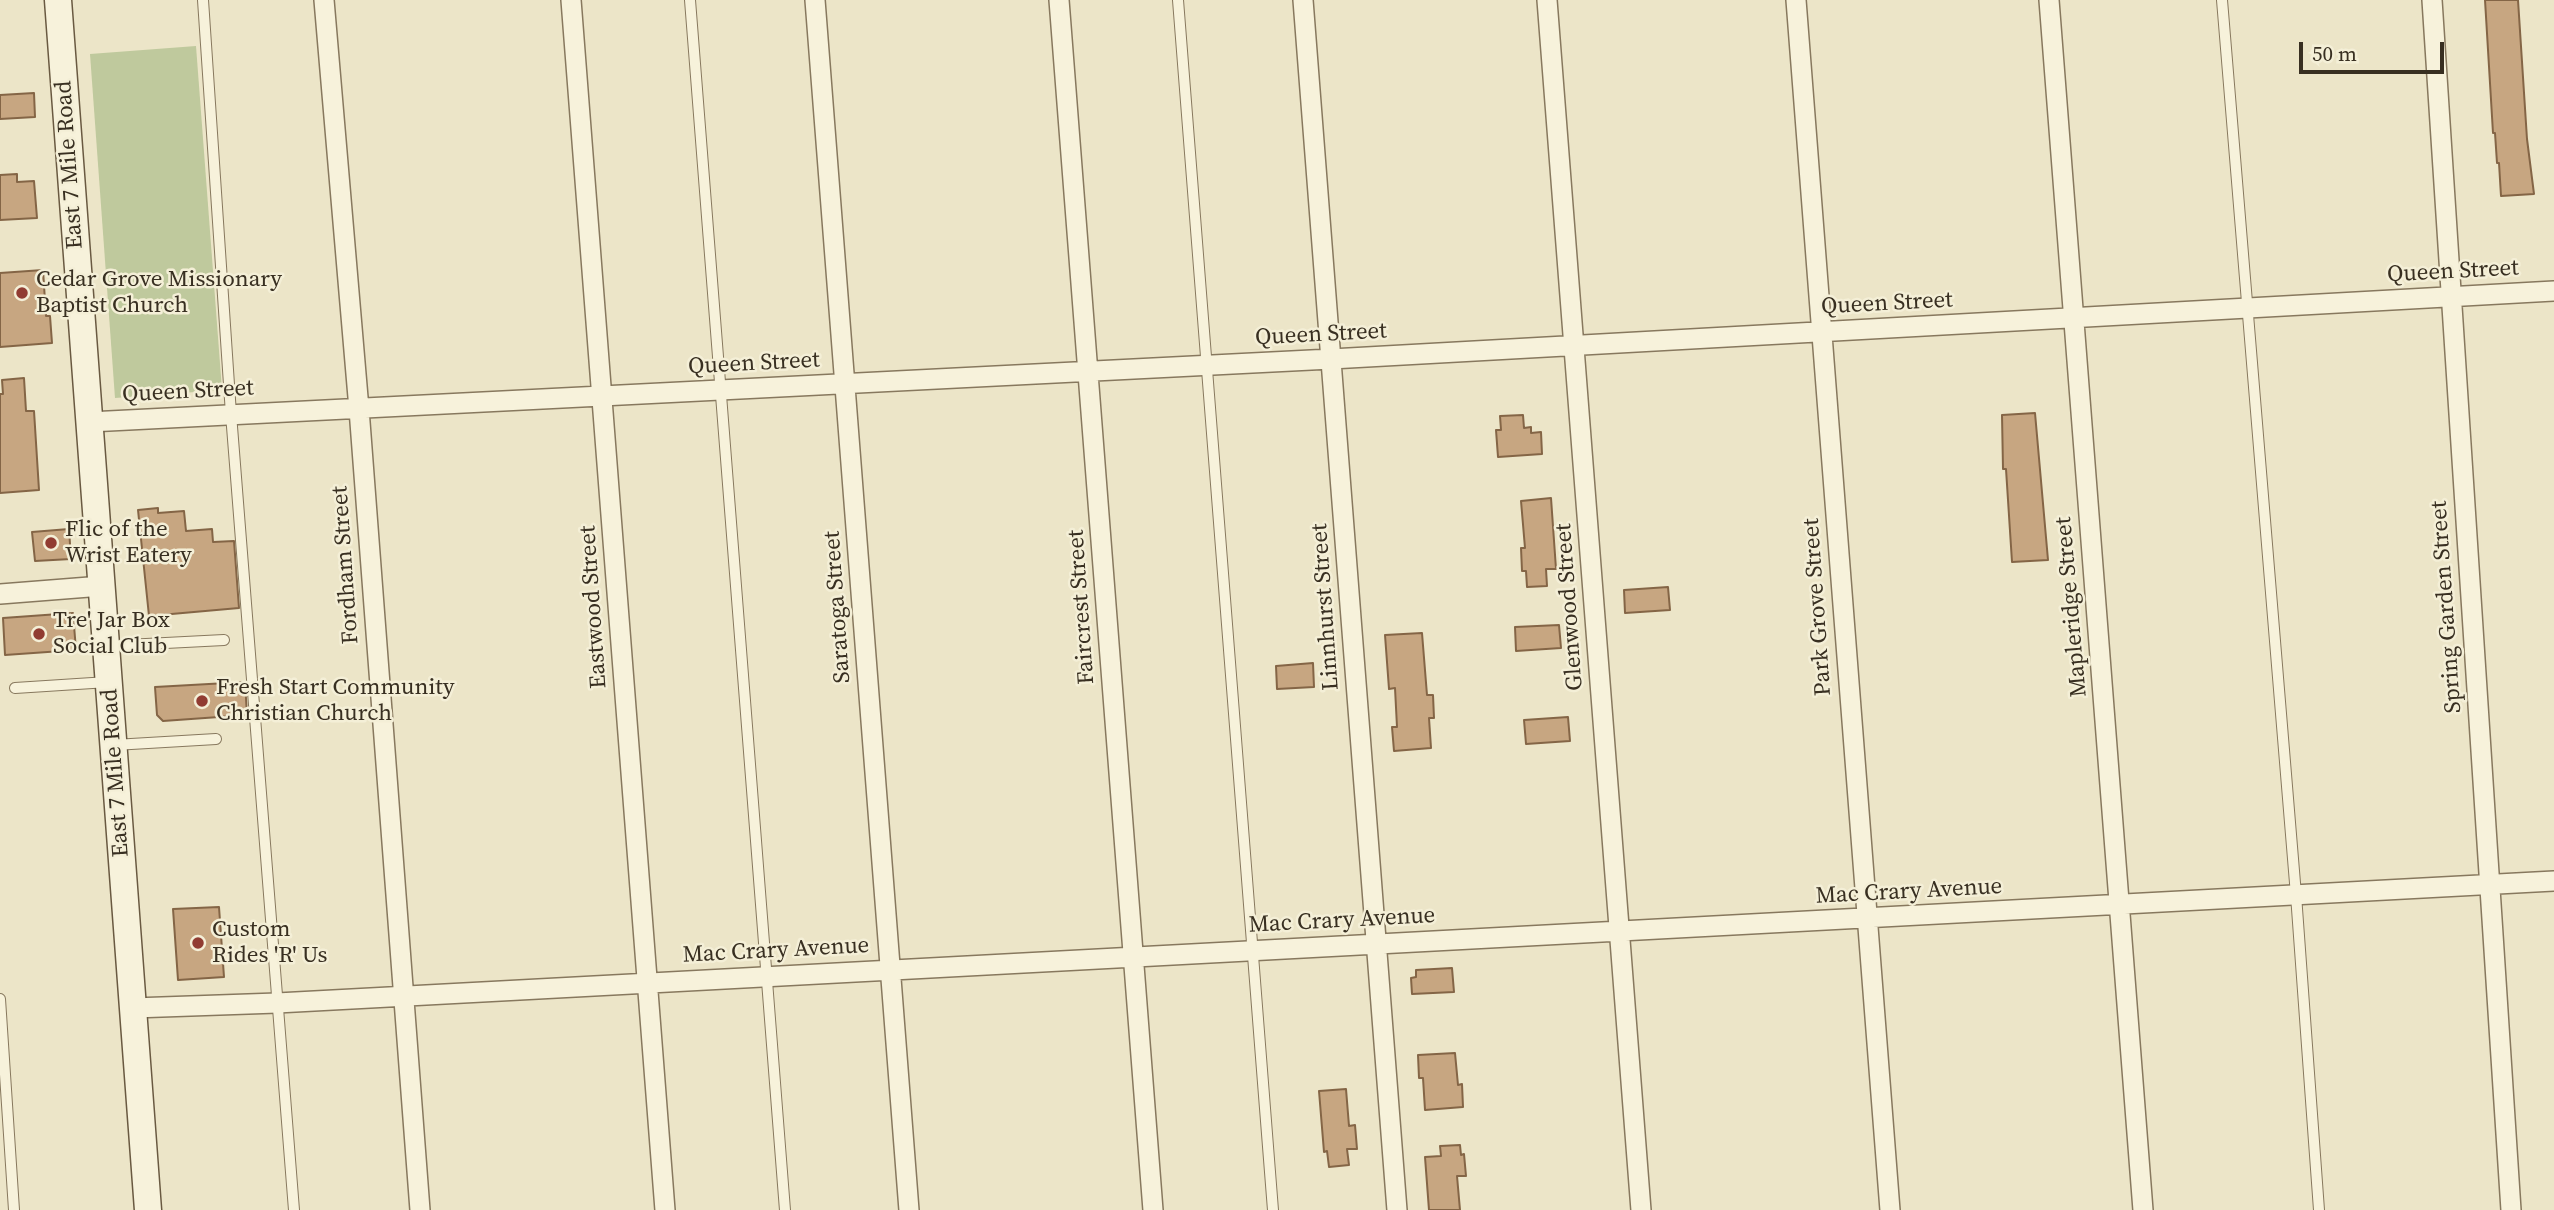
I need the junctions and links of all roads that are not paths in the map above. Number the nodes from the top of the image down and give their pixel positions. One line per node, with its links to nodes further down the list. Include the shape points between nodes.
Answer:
1 (58, 0): 29 (main road, East 7 Mile Road)
2 (203, 0): 28 (lane)
3 (324, 0): 27 (street, Fordham Street)
4 (571, 0): 26 (street, Eastwood Street)
5 (690, 0): 25 (lane)
6 (815, 0): 24 (street, Saratoga Street)
7 (1059, 0): 23 (street, Faircrest Street)
8 (1178, 0): 22 (lane)
9 (1303, 0): 21 (street, Linnhurst Street)
10 (1547, 0): 20 (street, Glenwood Street)
11 (1796, 0): 19 (street, Park Grove Street)
12 (2049, 0): 18 (street, Mapleridge Street)
13 (2222, 0): 17 (lane)
14 (2432, 0): 16 (street, Spring Garden Street)
15 (2554, 291): 16 (street, Queen Street)
16 (2451, 297): 17 (street, Queen Street); 39 (street, Spring Garden Street)
17 (2249, 309): 18 (street, Queen Street); 40 (lane)
18 (2074, 319): 19 (street, Queen Street); 41 (street, Mapleridge Street)
19 (1821, 332): 20 (street, Queen Street); 42 (street, Park Grove Street)
20 (1574, 345): 21 (street, Queen Street); 43 (street, Glenwood Street)
21 (1331, 359): 22 (street, Queen Street); 44 (street, Linnhurst Street)
22 (1206, 365): 23 (street, Queen Street); 45 (lane)
23 (1088, 371): 24 (street, Queen Street); 46 (street, Faircrest Street)
24 (845, 384): 25 (street, Queen Street); 47 (street, Saratoga Street)
25 (720, 390): 26 (street, Queen Street); 48 (lane)
26 (602, 397): 27 (street, Queen Street); 49 (street, Eastwood Street)
27 (359, 409): 28 (street, Queen Street); 50 (street, Fordham Street)
28 (231, 414): 29 (street, Queen Street); 52 (lane)
29 (89, 422): 30 (main road, East 7 Mile Road)
30 (102, 586): 31 (street); 33 (main road, East 7 Mile Road)
31 (0, 594)
32 (224, 640): 33 (lane)
33 (106, 646): 34 (main road, East 7 Mile Road)
34 (109, 682): 35 (lane); 37 (main road, East 7 Mile Road)
35 (15, 688)
36 (216, 739): 37 (lane)
37 (114, 745): 53 (main road, East 7 Mile Road)
38 (2554, 881): 39 (street, Mac Crary Avenue)
39 (2490, 884): 40 (street, Mac Crary Avenue); 68 (street, Spring Garden Street)
40 (2296, 895): 41 (street, Mac Crary Avenue); 67 (lane)
41 (2120, 905): 42 (street, Mac Crary Avenue); 66 (street, Mapleridge Street)
42 (1867, 918): 43 (street, Mac Crary Avenue); 65 (street, Park Grove Street)
43 (1620, 931): 44 (street, Mac Crary Avenue); 64 (street, Glenwood Street)
44 (1376, 944): 45 (street, Mac Crary Avenue); 63 (street, Linnhurst Street)
45 (1252, 950): 46 (street, Mac Crary Avenue); 62 (lane)
46 (1134, 956): 47 (street, Mac Crary Avenue); 61 (street, Faircrest Street)
47 (891, 969): 48 (street, Mac Crary Avenue); 60 (street, Saratoga Street)
48 (767, 976): 49 (street, Mac Crary Avenue); 59 (lane)
49 (647, 982): 50 (street, Mac Crary Avenue); 58 (street, Eastwood Street)
50 (405, 996): 52 (street, Mac Crary Avenue); 57 (street, Fordham Street)
51 (0, 999): 54 (lane)
52 (277, 1003): 53 (street, Mac Crary Avenue); 56 (lane)
53 (133, 1008): 55 (main road, East 7 Mile Road)
54 (14, 1210)
55 (148, 1210)
56 (294, 1210)
57 (420, 1210)
58 (665, 1210)
59 (785, 1210)
60 (909, 1210)
61 (1153, 1210)
62 (1273, 1210)
63 (1397, 1210)
64 (1642, 1210)
65 (1890, 1210)
66 (2143, 1210)
67 (2319, 1210)
68 (2511, 1210)

